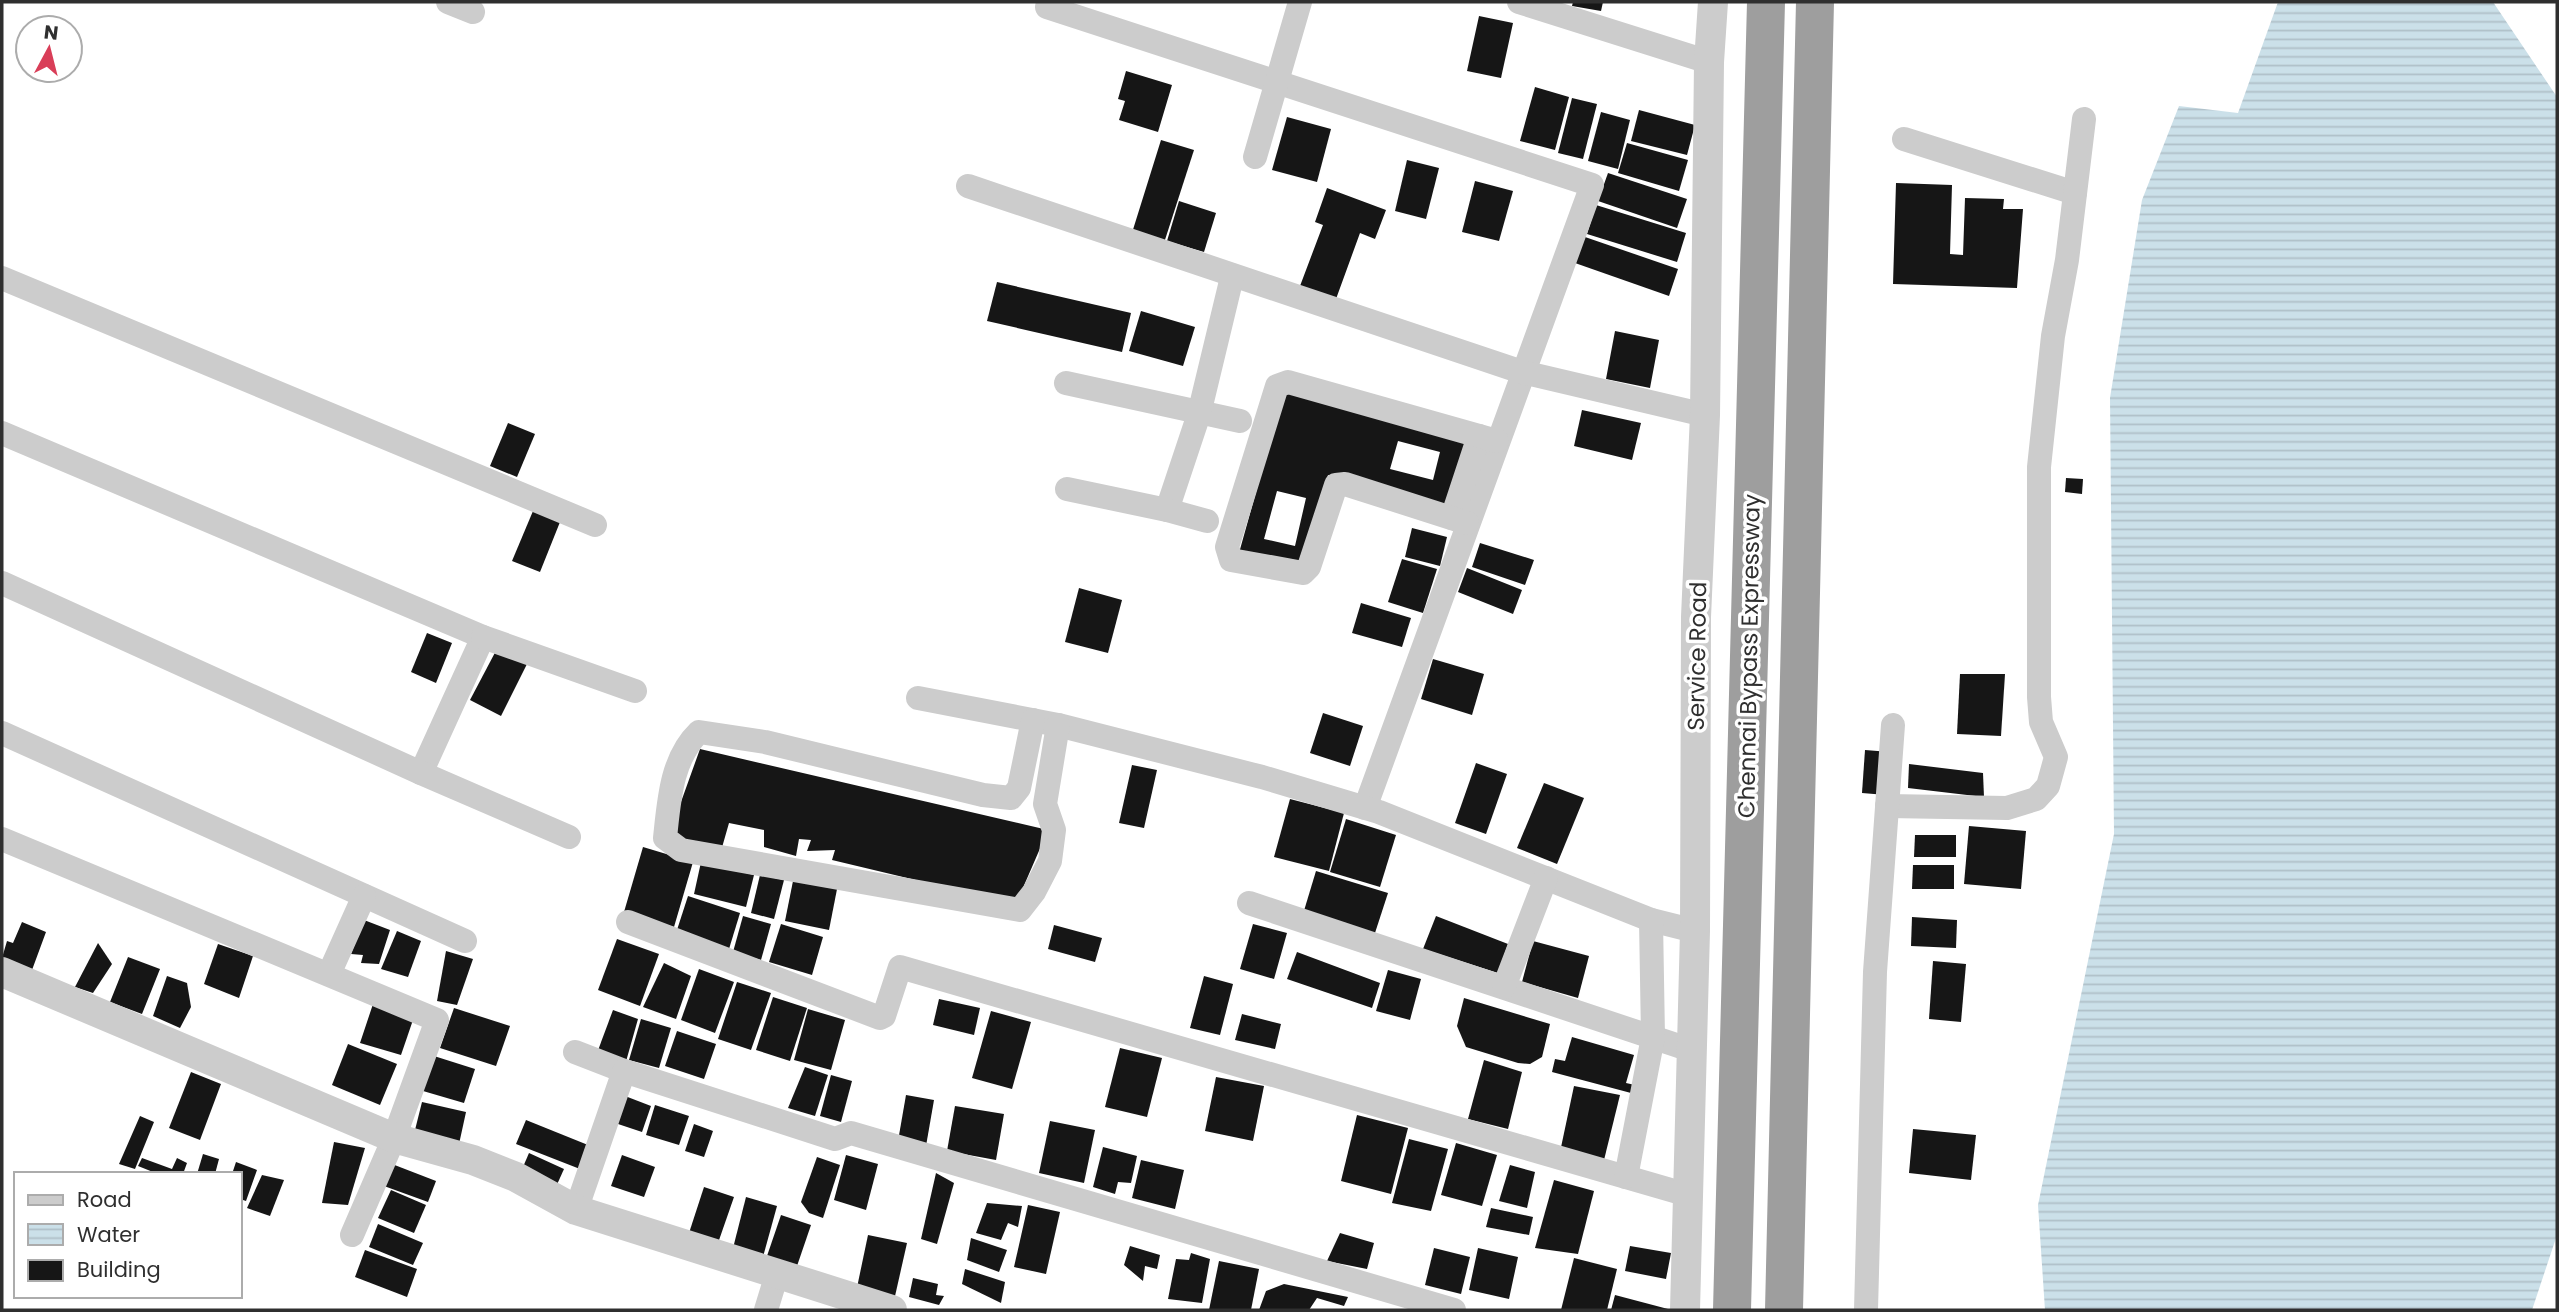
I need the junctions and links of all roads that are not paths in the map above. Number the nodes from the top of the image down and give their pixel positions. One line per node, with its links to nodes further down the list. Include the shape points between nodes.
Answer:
1 (448, 2): 8 (street)
2 (1300, 2): 10 (street)
3 (1519, 2): 9 (street)
4 (1713, 2): 9 (street, Service Road)
5 (1766, 2): 67 (highway, Chennai Bypass Expressway)
6 (1815, 2): 68 (highway)
7 (1048, 7): 10 (street)
8 (473, 12)
9 (1709, 62): 21 (street, Service Road)
10 (1277, 83): 13 (street); 18 (street, via 1592,185)
11 (2084, 119): 15 (street)
12 (1905, 139): 15 (street)
13 (1255, 157)
14 (968, 186): 16 (street)
15 (2075, 193): 39 (street, via 2039,467 2039,697 2041,722 2056,757 2054,772 2036,799 2007,808)
16 (1232, 277): 18 (street); 20 (street)
17 (2, 278): 29 (street)
18 (1522, 372): 21 (street); 24 (street)
19 (1066, 383): 20 (street)
20 (1199, 414): 22 (street); 26 (street)
21 (1704, 415): 48 (street, Service Road, via 1696,617)
22 (1240, 421)
23 (2, 433): 31 (street)
24 (1488, 438): 28 (street); 28 (street, via 1288,382 1277,386 1227,547 1231,559 1303,573 1309,567 1336,485)
25 (1067, 489): 26 (street)
26 (1167, 510): 27 (street)
27 (1207, 521)
28 (1460, 521): 40 (street)
29 (595, 525)
30 (2, 583): 38 (street)
31 (483, 637): 32 (street); 38 (street)
32 (635, 691)
33 (918, 698): 34 (street)
34 (1033, 720): 35 (street); 35 (street, via 1019,788 1011,798 983,796 765,742 699,732 684,746 670,791 664,838 681,850 1020,910 1050,861 1054,830 1045,804)
35 (1058, 725): 40 (street)
36 (1893, 725): 39 (street)
37 (2, 733): 44 (street)
38 (421, 774): 41 (street)
39 (1887, 806): 69 (street, via 1875,972)
40 (1365, 808): 43 (street)
41 (569, 837)
42 (2, 839): 51 (street)
43 (1546, 878): 46 (street); 52 (street)
44 (364, 896): 49 (street); 51 (street)
45 (1249, 903): 52 (street)
46 (1651, 920): 48 (street); 53 (street)
47 (628, 922): 58 (street, via 880,1018 900,967)
48 (1695, 931): 54 (street, Service Road)
49 (465, 941)
50 (2, 972): 57 (street)
51 (329, 974): 57 (street, via 437,1020)
52 (1504, 988): 53 (street)
53 (1653, 1037): 54 (street); 58 (street)
54 (1691, 1050): 59 (street, Service Road)
55 (575, 1052): 56 (street)
56 (624, 1071): 60 (street); 65 (street, via 835,1139 851,1133)
57 (394, 1138): 60 (street, via 516,1177); 61 (street)
58 (1626, 1177): 59 (street)
59 (1688, 1195): 66 (street, Service Road)
60 (576, 1210): 62 (street)
61 (352, 1234)
62 (777, 1274): 63 (street); 64 (street)
63 (766, 1310)
64 (892, 1310)
65 (1454, 1310)
66 (1685, 1310)
67 (1732, 1310)
68 (1784, 1310)
69 (1866, 1310)

